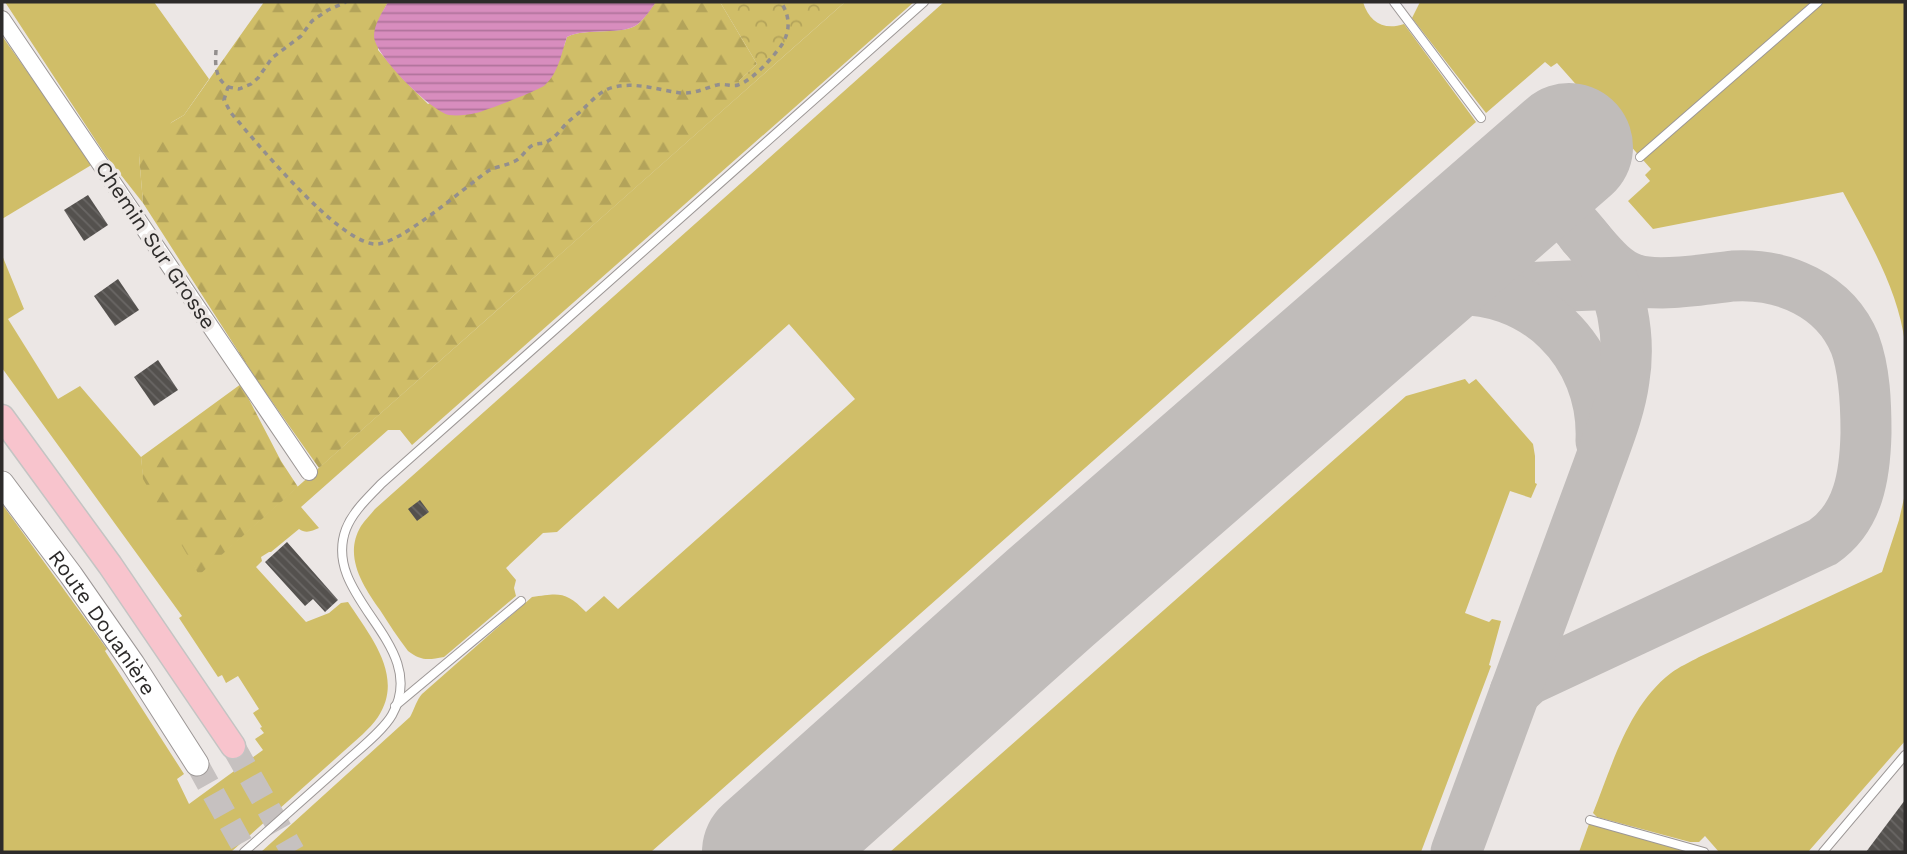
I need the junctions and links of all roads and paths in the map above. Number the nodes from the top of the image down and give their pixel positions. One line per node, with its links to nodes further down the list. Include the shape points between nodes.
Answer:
1 (346, 2): 8 (path, via 312,21 301,36 272,58 258,78 239,89)
2 (781, 2): 8 (path, via 789,25 783,43 757,72 737,85 686,93 644,87 607,90 547,142 488,171 381,244 342,229 298,188 231,113 224,100)
3 (925, 2): 15 (lane, via 358,507 343,540 345,572 397,661 400,690)
4 (1394, 2): 9 (lane)
5 (1818, 2): 10 (lane)
6 (2, 19): 12 (street, Chemin Sur Grosse)
7 (216, 50): 8 (path, via 215,66)
8 (228, 87)
9 (1481, 118)
10 (1640, 157)
11 (2, 417): 16 (main road)
12 (309, 472)
13 (2, 483): 18 (street, Route Douanière, via 134,664)
14 (522, 601): 15 (lane)
15 (395, 706): 20 (lane, via 364,745)
16 (233, 746)
17 (1905, 755): 22 (lane)
18 (197, 764)
19 (1590, 820): 21 (lane)
20 (244, 852)
21 (1704, 852)
22 (1823, 852)

